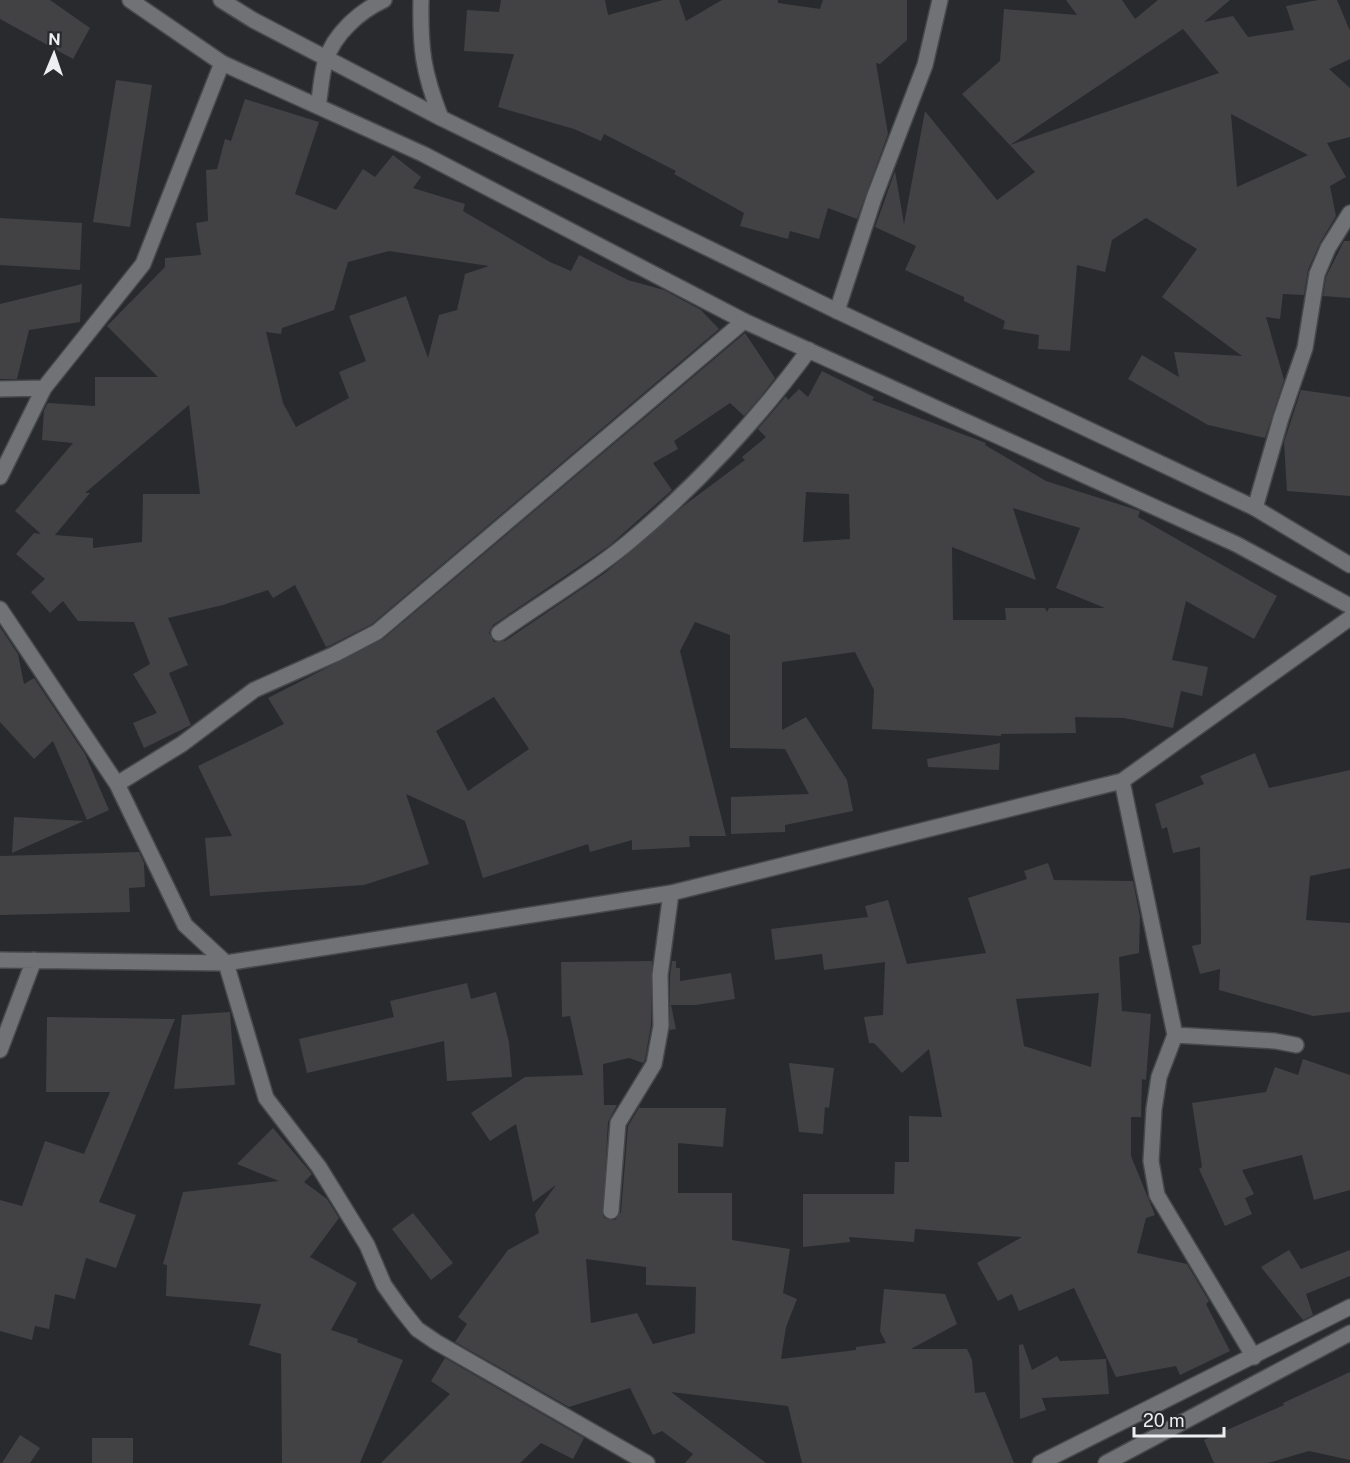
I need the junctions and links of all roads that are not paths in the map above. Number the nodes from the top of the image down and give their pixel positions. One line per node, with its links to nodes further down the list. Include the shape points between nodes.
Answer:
1 (130, 0): 7 (street)
2 (221, 0): 6 (street)
3 (384, 0): 6 (street, via 368,7 344,30)
4 (421, 0): 9 (street, via 425,78)
5 (940, 0): 11 (street, via 926,64 874,198)
6 (326, 58): 8 (street); 9 (street)
7 (222, 63): 8 (street); 15 (street, via 143,264)
8 (318, 106): 12 (street, via 423,154)
9 (441, 118): 11 (street)
10 (1350, 213): 17 (street, via 1317,274 1305,348)
11 (837, 311): 17 (street)
12 (744, 321): 13 (street); 24 (street, via 376,632 254,690 182,744)
13 (809, 350): 19 (street, via 1236,544); 22 (street, via 775,396 630,541)
14 (0, 388): 15 (street)
15 (44, 388): 16 (street)
16 (0, 477)
17 (1255, 508): 18 (street)
18 (1350, 566)
19 (1350, 606)
20 (0, 609): 24 (street)
21 (1350, 618): 23 (street)
22 (499, 633)
23 (1122, 781): 25 (street); 29 (street)
24 (117, 784): 28 (street, via 185,925)
25 (671, 893): 28 (street); 32 (street, via 660,975 661,1026 654,1064 618,1123)
26 (0, 960): 27 (street)
27 (34, 960): 28 (street); 31 (street)
28 (226, 963): 36 (street, via 266,1098 319,1167 367,1245 384,1285 417,1329)
29 (1175, 1035): 30 (street); 35 (street, via 1159,1077 1154,1109 1150,1161 1157,1196)
30 (1296, 1045)
31 (0, 1050)
32 (611, 1211)
33 (1350, 1307): 35 (street)
34 (1350, 1333): 38 (street)
35 (1254, 1357): 37 (street)
36 (646, 1463)
37 (1040, 1463)
38 (1106, 1463)

